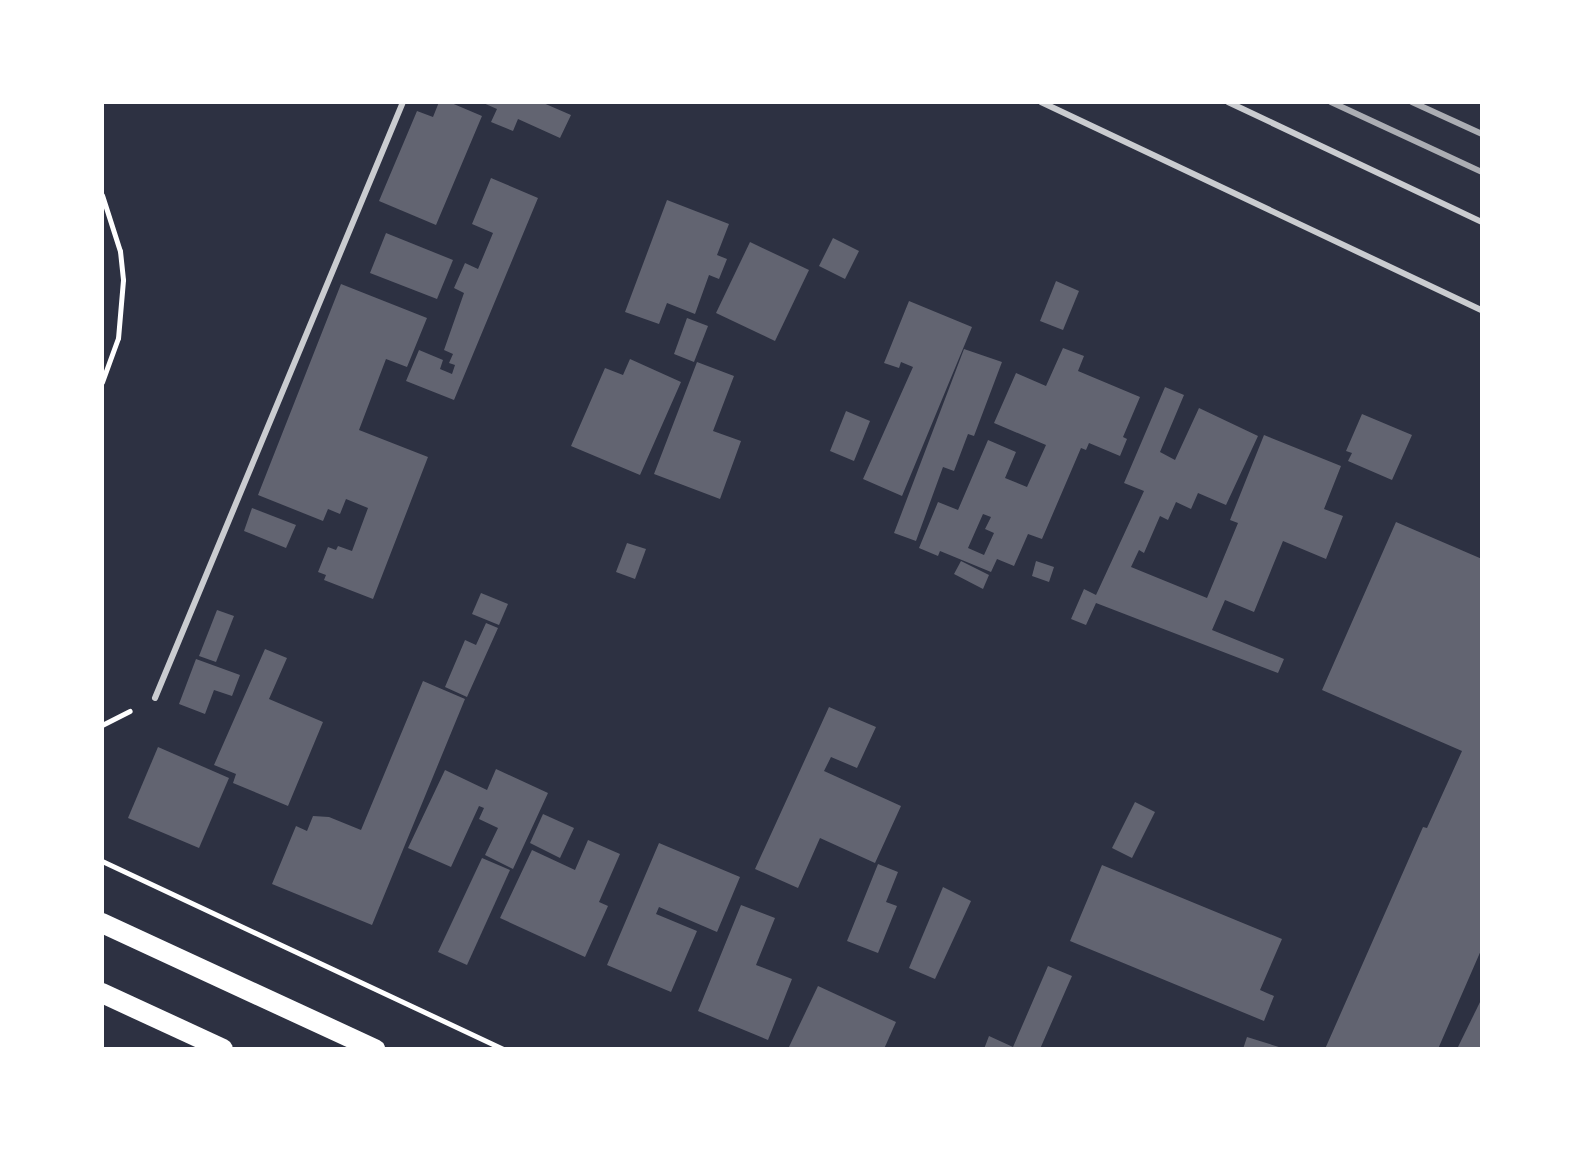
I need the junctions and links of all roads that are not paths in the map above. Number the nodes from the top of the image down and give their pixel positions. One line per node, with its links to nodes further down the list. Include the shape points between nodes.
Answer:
1 (403, 102): 6 (lane)
2 (1041, 102): 5 (lane)
3 (1228, 102): 4 (lane)
4 (1482, 222)
5 (1482, 310)
6 (155, 698)
7 (102, 923): 10 (main road)
8 (102, 993): 9 (main road)
9 (223, 1049)
10 (375, 1049)

